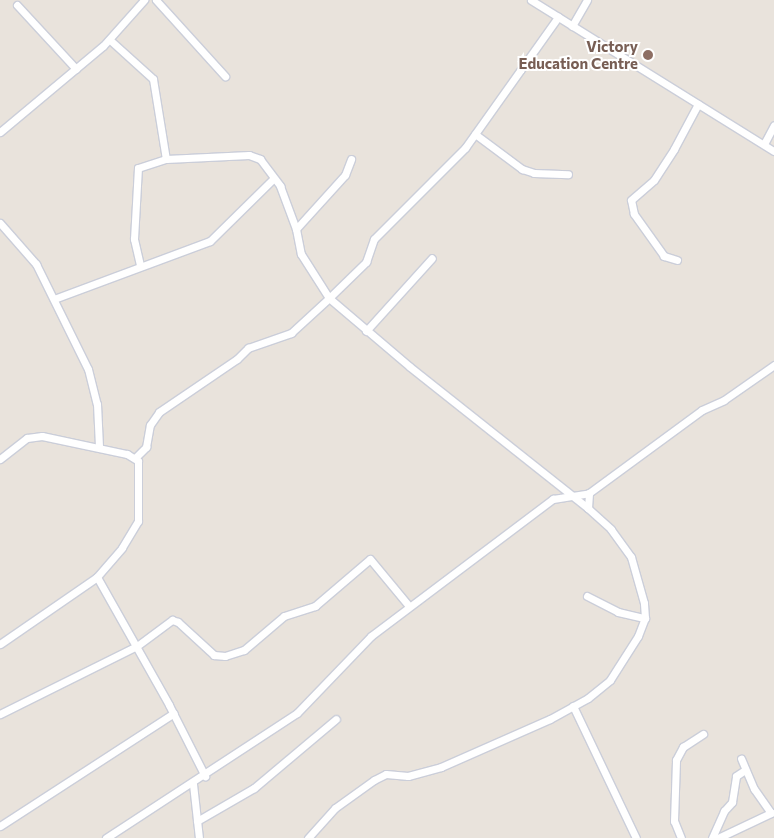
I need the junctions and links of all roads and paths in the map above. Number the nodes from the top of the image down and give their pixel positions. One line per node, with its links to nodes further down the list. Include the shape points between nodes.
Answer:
1 (144, 0): 8 (street)
2 (156, 0): 10 (street)
3 (531, 0): 6 (street)
4 (587, 0): 7 (street)
5 (17, 5): 9 (street)
6 (558, 17): 7 (street); 14 (street)
7 (572, 26): 11 (street)
8 (110, 40): 9 (street); 17 (street, via 152,79)
9 (76, 69): 13 (street)
10 (225, 76)
11 (698, 104): 15 (street); 24 (street, via 654,180 631,200 634,214 664,256)
12 (774, 125): 15 (street)
13 (0, 132)
14 (475, 134): 19 (street, via 522,169 534,173); 26 (street, via 374,239 366,262)
15 (764, 144): 16 (street)
16 (774, 151)
17 (166, 159): 20 (street, via 249,155 260,159); 25 (street, via 138,168 134,239)
18 (351, 160): 22 (street, via 345,175)
19 (568, 174)
20 (273, 178): 22 (street, via 280,186); 25 (street, via 210,241)
21 (0, 223): 27 (street, via 36,264)
22 (296, 229): 26 (street, via 301,254)
23 (432, 258): 28 (street)
24 (677, 260)
25 (140, 266): 27 (street)
26 (329, 298): 28 (street); 31 (street, via 291,333 248,348 160,412 150,425 146,447)
27 (54, 299): 30 (street, via 93,384)
28 (366, 331): 34 (street)
29 (774, 365): 33 (street, via 724,400 702,410)
30 (99, 447): 31 (street); 32 (street, via 34,436 20,442)
31 (135, 458): 36 (street, via 139,464 138,521 116,556)
32 (0, 459)
33 (589, 493): 34 (street); 35 (street)
34 (571, 496): 35 (street); 38 (street, via 553,500)
35 (588, 508): 39 (street, via 611,529 631,558 642,588)
36 (97, 576): 40 (street); 41 (street)
37 (587, 596): 39 (street, via 618,612)
38 (409, 606): 41 (street, via 370,559 315,606 284,616 252,645 238,652 214,655 175,620); 49 (street, via 362,644 298,713)
39 (645, 618): 42 (street, via 625,661 610,680)
40 (0, 644)
41 (137, 646): 43 (street); 44 (street)
42 (573, 706): 55 (street, via 441,767 408,776 386,774 335,808); 56 (street)
43 (1, 711)
44 (174, 713): 49 (street); 52 (street)
45 (336, 719): 51 (street, via 254,788)
46 (703, 734): 57 (street, via 683,747 676,760 674,821)
47 (741, 759): 48 (street)
48 (745, 770): 58 (street, via 736,776 732,802 724,811); 59 (street, via 771,813)
49 (204, 776): 50 (street)
50 (193, 784): 51 (street); 53 (street)
51 (197, 821): 54 (street)
52 (0, 826)
53 (106, 838)
54 (199, 838)
55 (308, 838)
56 (636, 838)
57 (681, 838)
58 (712, 838)
59 (718, 838)

